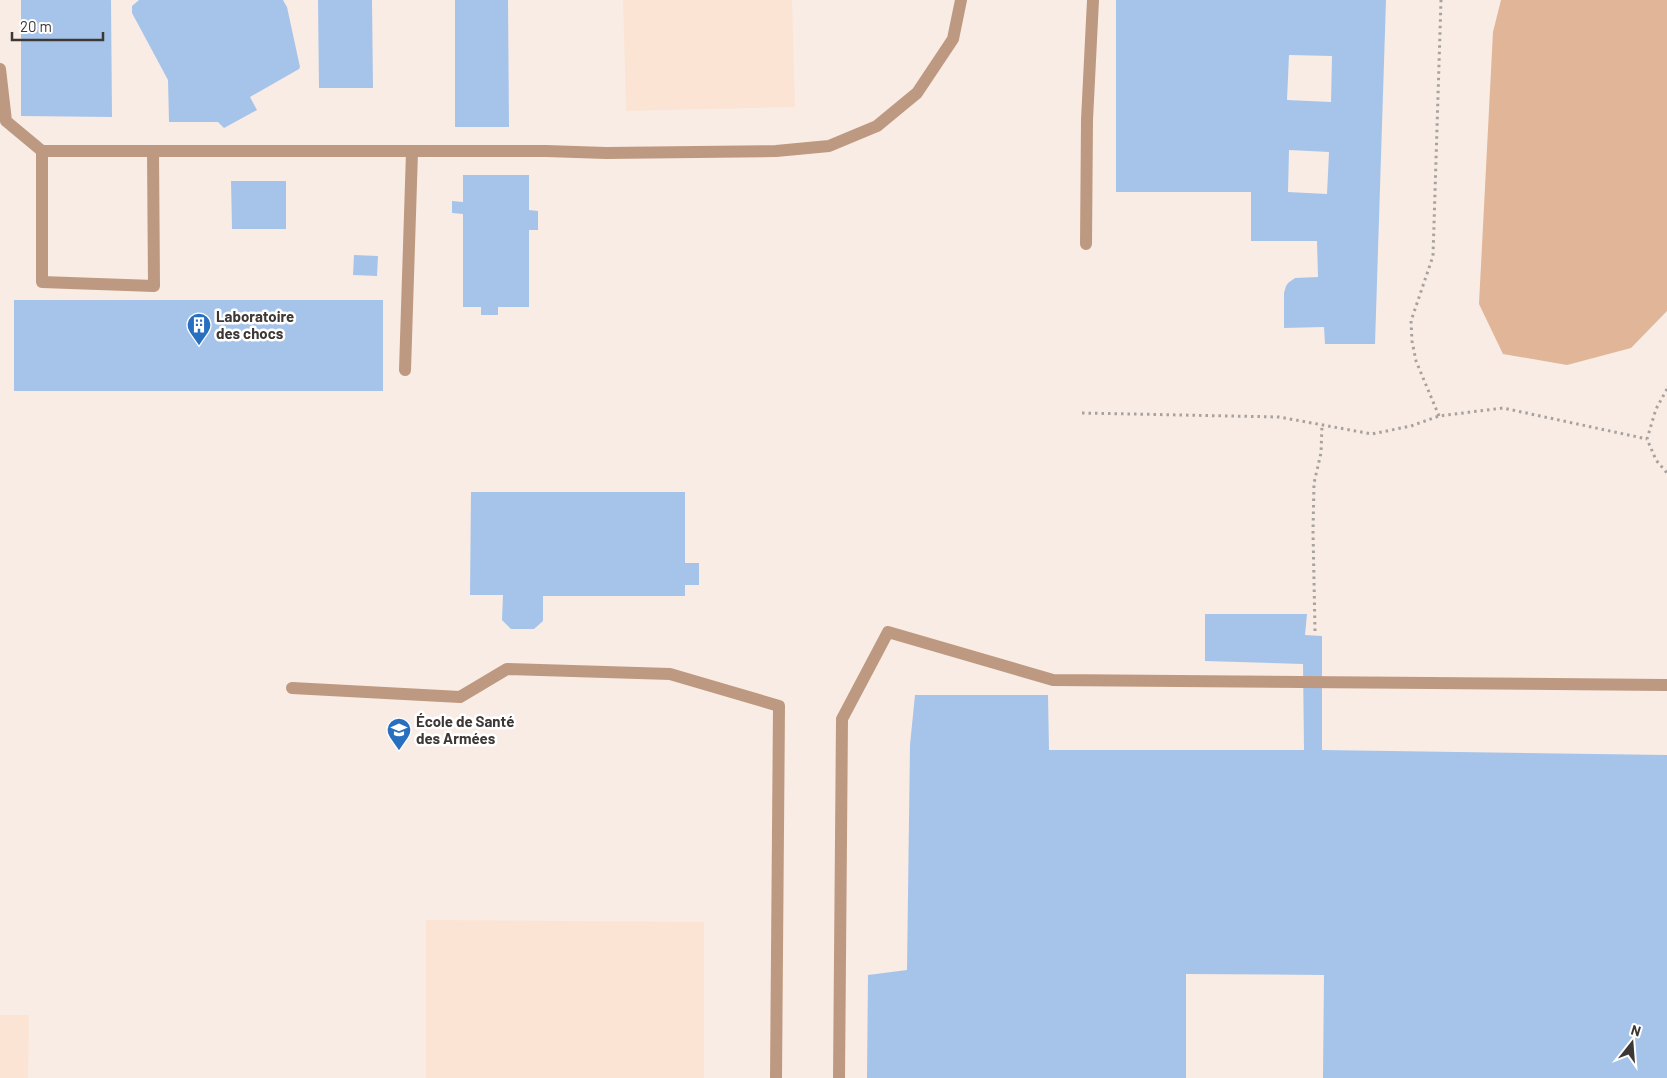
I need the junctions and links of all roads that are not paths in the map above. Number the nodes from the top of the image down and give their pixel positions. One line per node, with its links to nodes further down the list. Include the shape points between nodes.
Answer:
1 (962, 0): 6 (lane, via 953,39 917,94 877,126 829,146 776,151)
2 (1093, 0): 7 (lane, via 1087,120)
3 (0, 69): 4 (lane, via 6,121)
4 (42, 151): 5 (lane); 5 (lane, via 42,282 154,286)
5 (153, 151): 6 (lane)
6 (412, 152): 8 (lane)
7 (1086, 244)
8 (405, 370)
9 (1667, 685): 12 (lane, via 1053,680 888,632 842,719)
10 (292, 688): 11 (lane, via 460,697 508,669 670,674 779,706)
11 (776, 1078)
12 (839, 1078)

